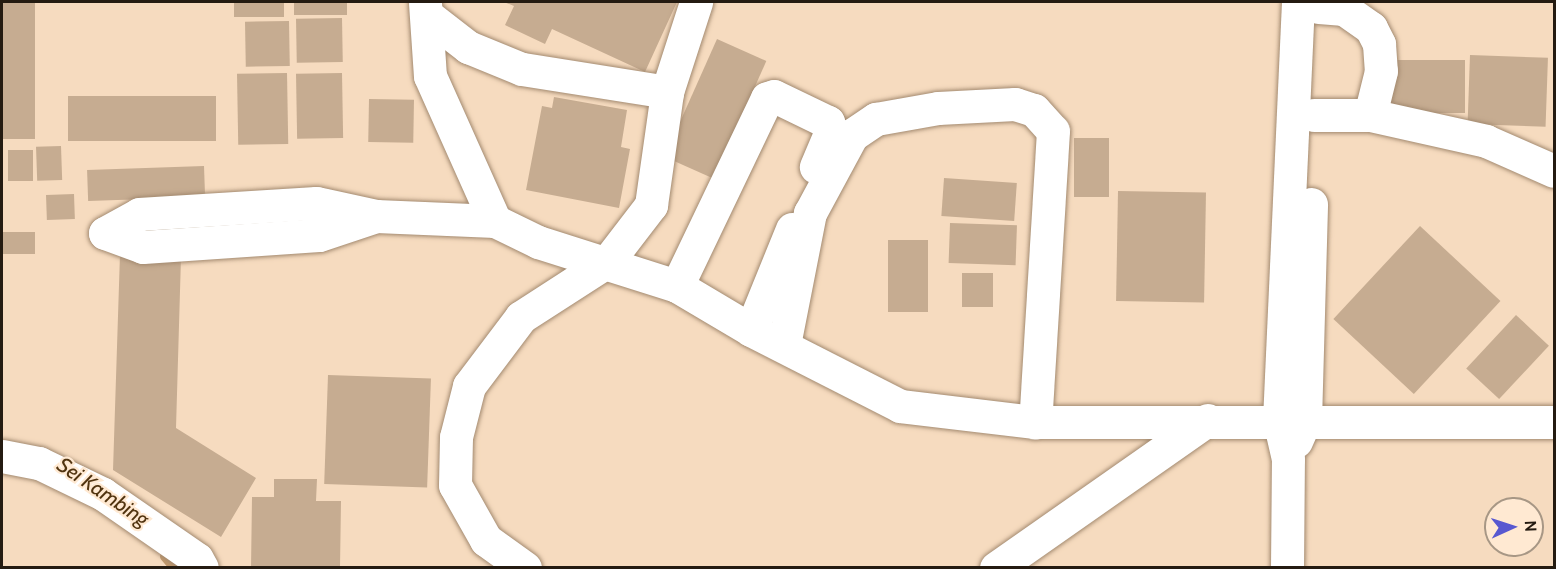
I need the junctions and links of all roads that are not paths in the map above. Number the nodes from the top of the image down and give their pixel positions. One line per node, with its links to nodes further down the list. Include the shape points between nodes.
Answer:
1 (696, 2): 4 (street)
2 (1312, 3): 5 (street); 6 (street, via 1344,9 1371,28 1379,44 1381,71); 15 (street)
3 (426, 9): 4 (street, via 468,47 522,69); 9 (street, via 430,76)
4 (667, 92): 10 (street, via 651,205)
5 (1314, 115): 6 (street); 15 (street)
6 (1370, 115): 7 (street, via 1486,141)
7 (1554, 171)
8 (376, 216): 8 (street, via 319,235 143,247 105,233 139,214 316,203); 9 (street)
9 (495, 221): 10 (street, via 538,242)
10 (608, 261): 11 (street); 20 (street, via 521,317 469,386 456,437 455,485 486,540)
11 (677, 286): 12 (street); 12 (street, via 765,100 774,96 828,122 831,131)
12 (751, 330): 13 (street)
13 (784, 345): 16 (street, via 900,406); 16 (street, via 810,213 852,135 876,119 938,108 1015,104 1034,110 1053,130)
14 (1207, 420): 15 (street); 16 (street); 21 (street)
15 (1292, 421): 17 (street); 22 (street)
16 (1035, 422)
17 (1554, 422)
18 (2, 456): 19 (street, via 39,463 103,494 197,559)
19 (202, 567)
20 (525, 567)
21 (997, 567)
22 (1287, 567)

